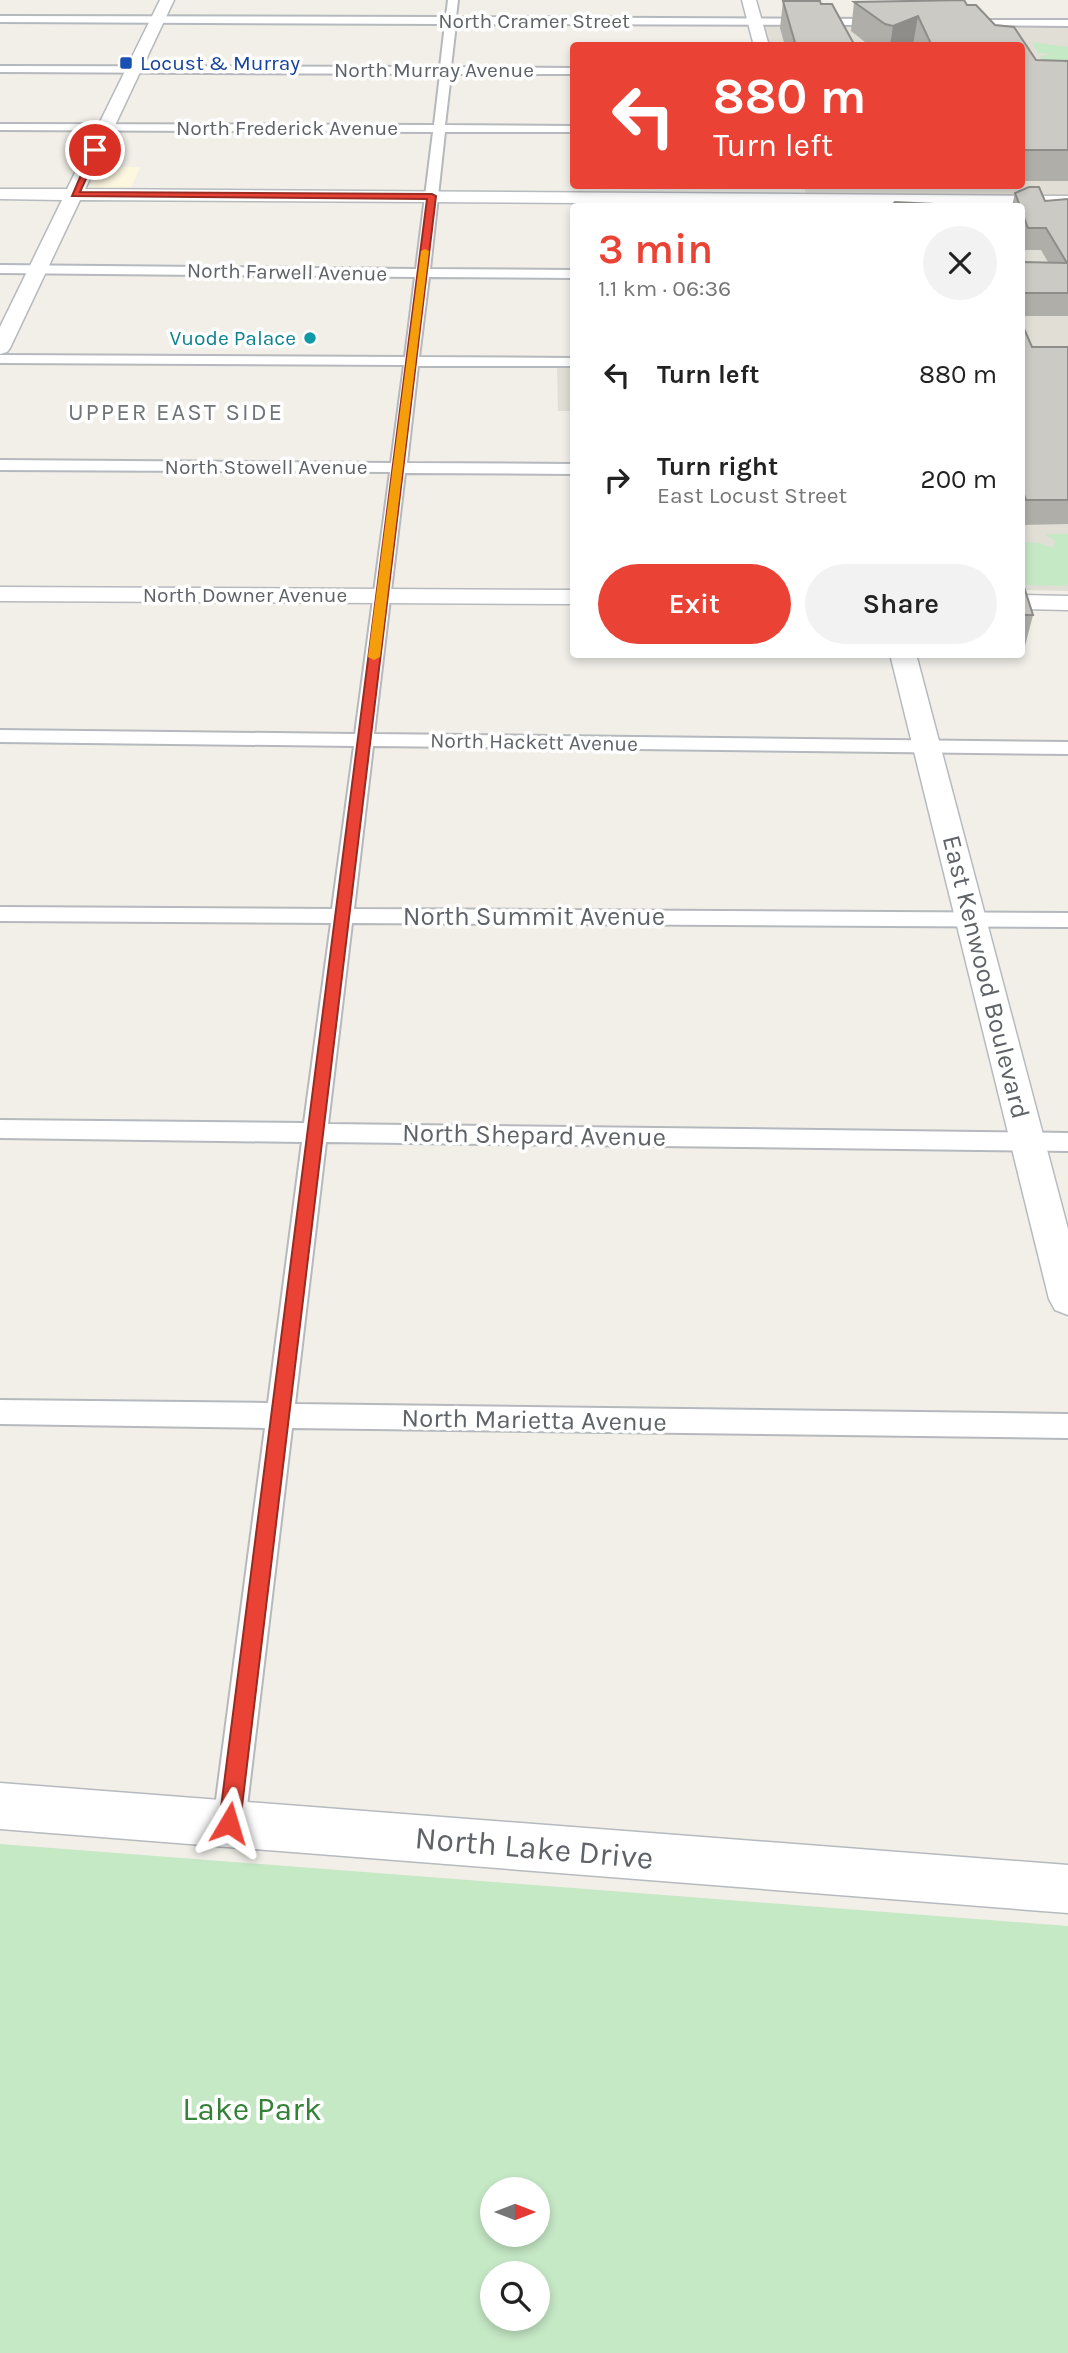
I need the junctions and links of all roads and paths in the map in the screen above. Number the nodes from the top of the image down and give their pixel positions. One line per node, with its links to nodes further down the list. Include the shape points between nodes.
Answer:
1 (167, 0): 5 (street)
2 (453, 0): 6 (street)
3 (749, 0): 7 (street)
4 (0, 19): 5 (street, North Cramer Street)
5 (158, 20): 6 (street, North Cramer Street); 13 (street)
6 (451, 20): 7 (street, North Cramer Street); 14 (street)
7 (755, 22): 8 (street, North Cramer Street); 11 (street)
8 (894, 22)
9 (948, 22): 10 (street)
10 (1068, 23)
11 (761, 42)
12 (0, 69): 13 (street, North Murray Avenue)
13 (134, 69): 14 (street, North Murray Avenue); 17 (street)
14 (446, 70): 15 (street, North Murray Avenue); 18 (street)
15 (570, 71)
16 (0, 127): 17 (street, North Frederick Avenue)
17 (106, 127): 18 (street, North Frederick Avenue); 21 (street)
18 (439, 128): 19 (street, North Frederick Avenue); 22 (street)
19 (570, 129)
20 (0, 194): 21 (street)
21 (74, 194): 22 (street); 27 (street)
22 (432, 196): 23 (street); 28 (street)
23 (777, 197): 24 (street)
24 (800, 197): 25 (street)
25 (1068, 201)
26 (0, 270): 27 (street, North Farwell Avenue)
27 (38, 270): 28 (street, North Farwell Avenue); 30 (street)
28 (422, 273): 29 (street, North Farwell Avenue); 32 (street)
29 (570, 274)
30 (0, 348)
31 (0, 359): 32 (street)
32 (411, 362): 33 (street); 35 (street)
33 (570, 362)
34 (0, 465): 35 (street, North Stowell Avenue)
35 (398, 468): 36 (street, North Stowell Avenue); 38 (street)
36 (570, 469)
37 (0, 594): 38 (street, North Downer Avenue)
38 (382, 596): 39 (street, North Downer Avenue); 44 (street)
39 (570, 597)
40 (1025, 602): 41 (street)
41 (1068, 603)
42 (904, 658): 45 (street, East Kenwood Boulevard)
43 (0, 736): 44 (street, North Hackett Avenue)
44 (363, 740): 45 (street, North Hackett Avenue); 48 (street)
45 (926, 747): 46 (street, North Hackett Avenue); 49 (street, East Kenwood Boulevard)
46 (1068, 748)
47 (0, 914): 48 (street, North Summit Avenue)
48 (341, 915): 49 (street, North Summit Avenue); 52 (street)
49 (971, 919): 50 (street, North Summit Avenue); 53 (street, East Kenwood Boulevard)
50 (1068, 920)
51 (0, 1129): 52 (street, North Shepard Avenue)
52 (314, 1132): 53 (street, North Shepard Avenue); 57 (street)
53 (1028, 1142): 54 (street, North Shepard Avenue); 55 (street, East Kenwood Boulevard)
54 (1068, 1142)
55 (1068, 1299)
56 (0, 1412): 57 (street, North Marietta Avenue)
57 (280, 1416): 58 (street, North Marietta Avenue); 60 (street)
58 (1068, 1426)
59 (0, 1807): 60 (street, North Lake Drive)
60 (229, 1823): 61 (street, North Lake Drive)
61 (1068, 1889)

